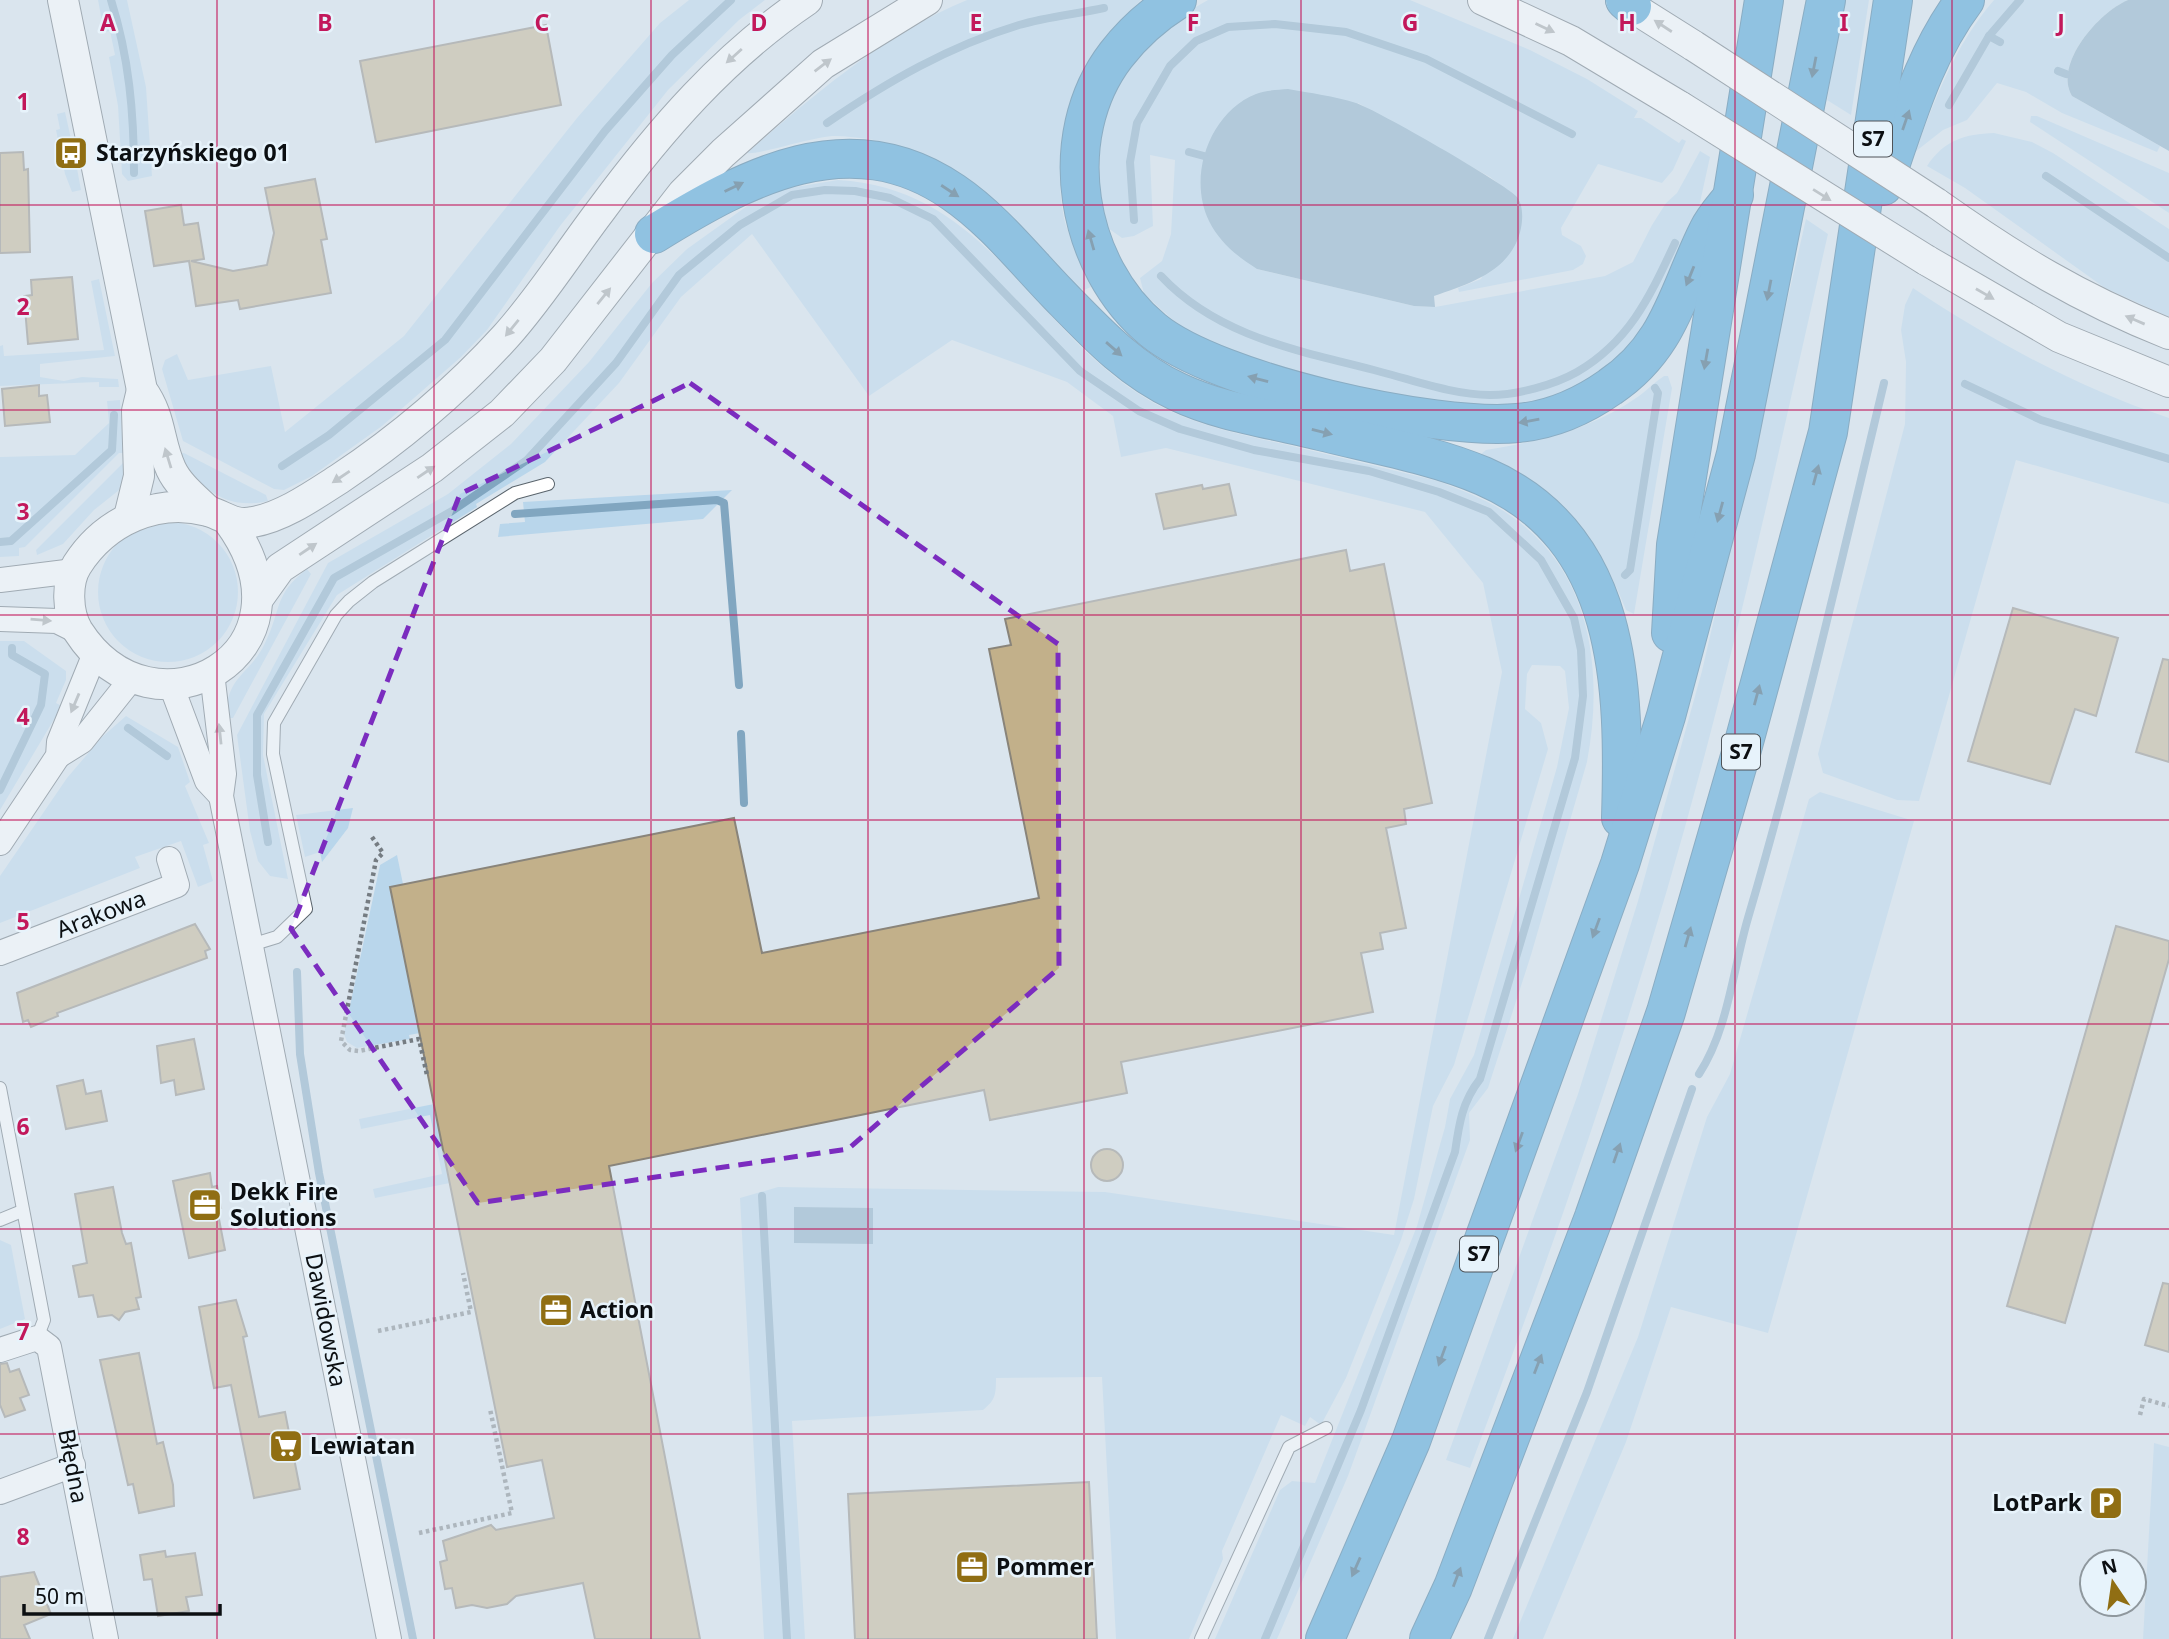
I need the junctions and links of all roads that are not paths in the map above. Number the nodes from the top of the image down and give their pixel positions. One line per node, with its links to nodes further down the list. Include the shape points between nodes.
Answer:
1 (63, 0): 16 (street)
2 (807, 0): 18 (street, one-way to 18, via 752,40 679,111 506,335 447,395 339,479 282,512 253,522)
3 (927, 0): 12 (street, one-way to 3, via 683,193 788,93 823,64)
4 (1177, 0): 11 (highway, one-way to 4, via 1709,229 1676,311 1644,358 1601,393 1547,417 1521,423 1464,424 1416,417 1231,371 1154,331 1129,306 1095,253 1082,195 1081,147 1099,85 1114,57 1143,24)
5 (1483, 0): 15 (street, one-way to 15, bridge, via 1571,41 2059,337)
6 (1763, 0): 11 (highway, S7)
7 (1826, 0): 28 (highway, one-way to 28, via 1736,454)
8 (1893, 0): 13 (highway, S7)
9 (1965, 0): 13 (highway, one-way to 9, via 1923,70 1944,28)
10 (1626, 2): 14 (street, one-way to 10, bridge, via 2101,306 2015,259)
11 (1734, 195): 28 (highway, S7, one-way to 28, via 1676,545)
12 (654, 234): 22 (street, one-way to 12, via 281,568 432,468 502,413 553,360); 33 (highway, one-way to 33, via 712,198 786,166 835,159 890,164 953,191 986,218 1100,337 1134,366 1179,393 1483,476 1527,502 1571,544 1595,584 1609,623 1618,679 1623,775)
13 (1852, 278): 48 (highway, S7, one-way to 13, via 1594,1217 1666,1012 1828,432)
14 (2169, 334)
15 (2169, 382)
16 (142, 390): 18 (street, one-way to 16, via 183,487 170,467 155,408); 19 (street, via 137,411 139,476)
17 (548, 484): 34 (lane, via 515,493 427,547 373,582 337,615 271,732 306,909 277,937)
18 (219, 516): 19 (street, via 166,507); 22 (street, via 247,550)
19 (129, 517): 20 (street, via 107,532)
20 (74, 571): 21 (street); 24 (street, via 71,603)
21 (0, 580)
22 (260, 596): 25 (street, via 242,648)
23 (0, 619): 24 (street, one-way to 24, via 57,621)
24 (87, 641): 26 (street); 29 (street, one-way to 29)
25 (212, 673): 27 (street); 30 (street, Dawidowska, one-way to 25, via 224,774)
26 (133, 677): 27 (street); 29 (street, via 82,741)
27 (171, 685): 30 (street, Dawidowska, via 207,781)
28 (1666, 716): 33 (highway, S7)
29 (58, 756): 31 (street)
30 (221, 796): 34 (street, Dawidowska)
31 (0, 842)
32 (169, 859): 35 (street, Arakowa, via 177,885)
33 (1620, 864): 47 (highway, S7, one-way to 47, via 1411,1441)
34 (251, 945): 45 (street, Dawidowska)
35 (0, 953)
36 (0, 1088): 37 (lane)
37 (22, 1211): 38 (lane); 39 (lane, via 44,1320)
38 (0, 1220)
39 (37, 1338): 40 (street); 42 (street, Błędna, via 49,1347)
40 (0, 1350)
41 (1326, 1428): 46 (lane, via 1289,1447)
42 (73, 1465): 43 (street); 44 (street, Błędna)
43 (0, 1492)
44 (106, 1639)
45 (389, 1639)
46 (1201, 1639)
47 (1325, 1639)
48 (1429, 1639)

